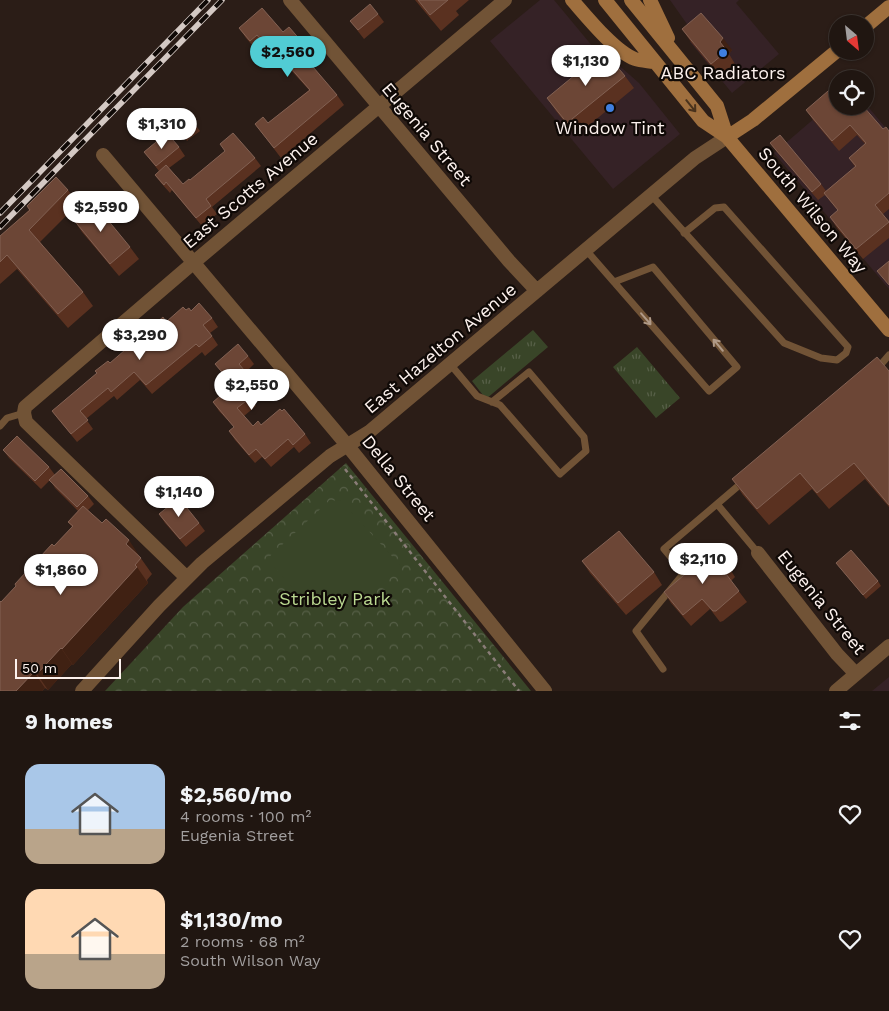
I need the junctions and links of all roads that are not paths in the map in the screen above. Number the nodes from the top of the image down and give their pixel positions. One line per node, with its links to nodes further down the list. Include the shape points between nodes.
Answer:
1 (290, 0): 12 (street, Eugenia Street)
2 (505, 0): 12 (street, East Scotts Avenue)
3 (572, 0): 11 (main road, via 597,30 626,54)
4 (605, 0): 11 (main road, South Wilson Way)
5 (631, 0): 9 (main road, South Wilson Way)
6 (650, 0): 9 (main road, via 666,32)
7 (889, 7): 8 (main road)
8 (874, 20)
9 (670, 49): 13 (main road, South Wilson Way, via 717,106)
10 (829, 57): 13 (main road, East Hazelton Avenue, via 753,120)
11 (654, 62): 13 (main road, South Wilson Way, one-way to 13, via 703,121)
12 (379, 106): 18 (street, East Scotts Avenue); 20 (street, Eugenia Street)
13 (727, 137): 15 (street, East Hazelton Avenue, via 695,158); 21 (main road, South Wilson Way)
14 (103, 155): 18 (street, Della Street)
15 (651, 195): 16 (lane); 17 (street, East Hazelton Avenue)
16 (684, 233): 16 (lane, via 784,343 821,358 837,360 846,353 848,347 724,207 715,208)
17 (586, 250): 19 (lane); 20 (street, East Hazelton Avenue)
18 (193, 263): 26 (street, East Scotts Avenue, via 27,404); 28 (street, Della Street)
19 (614, 282): 19 (lane, one-way to 19, via 709,392 737,367 652,267)
20 (537, 291): 23 (street, East Hazelton Avenue)
21 (889, 330)
22 (889, 355): 24 (lane)
23 (450, 364): 25 (lane, via 477,396); 28 (street, East Hazelton Avenue, via 369,432)
24 (868, 376)
25 (492, 402): 25 (lane, via 500,405 560,474 586,450 584,437 529,372)
26 (24, 413): 27 (lane, via 7,418); 32 (street, via 26,422)
27 (0, 426)
28 (347, 445): 32 (street, East Hazelton Avenue); 37 (street, Della Street)
29 (754, 473): 30 (lane)
30 (717, 504): 31 (lane); 34 (lane, via 664,549 684,572 636,631)
31 (758, 553): 35 (street, Eugenia Street)
32 (187, 578): 36 (street, East Hazelton Avenue)
33 (889, 646): 35 (street)
34 (663, 669)
35 (856, 674): 38 (street)
36 (82, 691)
37 (545, 691)
38 (836, 691)

